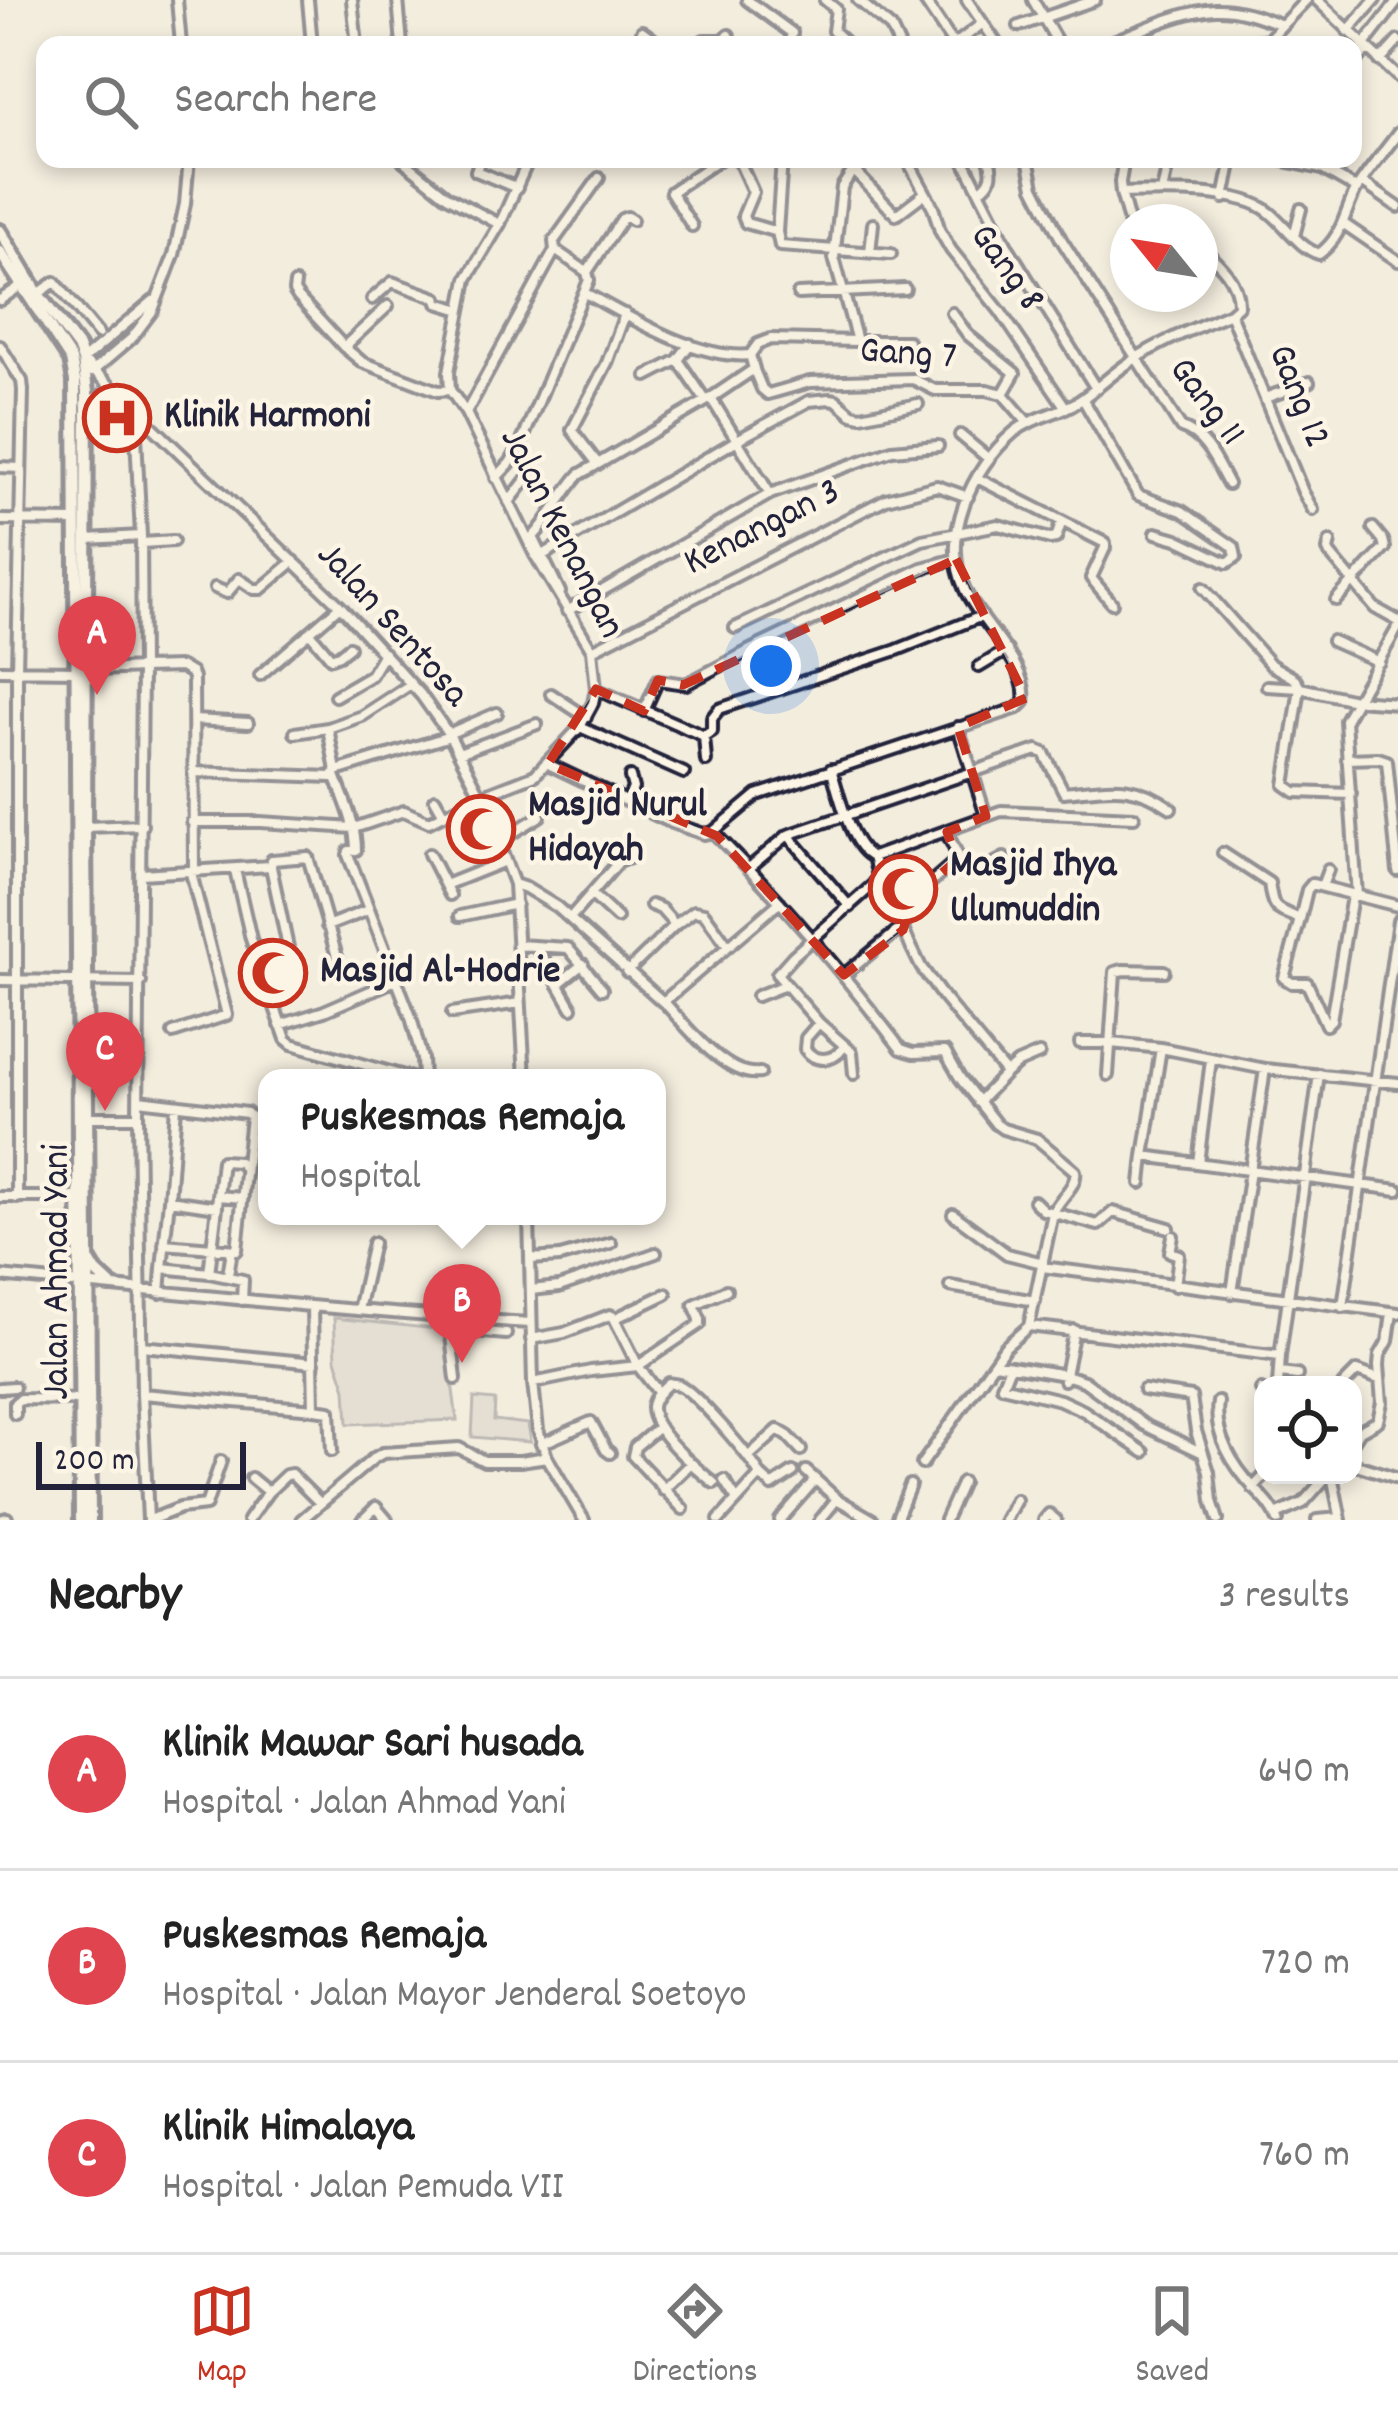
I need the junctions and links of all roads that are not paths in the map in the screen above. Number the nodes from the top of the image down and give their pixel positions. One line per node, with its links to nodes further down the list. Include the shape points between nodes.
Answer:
1 (308, 0): 24 (street)
2 (352, 0): 25 (street)
3 (398, 0): 26 (street)
4 (747, 0): 28 (street)
5 (826, 0): 29 (street, via 836,9)
6 (858, 0): 30 (street)
7 (924, 0): 31 (street)
8 (967, 0): 18 (street)
9 (1033, 0): 17 (street)
10 (1094, 0): 16 (street)
11 (1306, 0): 19 (street)
12 (1317, 0): 22 (street)
13 (1375, 0): 22 (street)
14 (180, 1): 23 (street)
15 (1398, 1): 40 (street)
16 (1082, 2): 17 (street)
17 (1044, 16): 20 (street); 34 (street)
18 (983, 22): 32 (street); 33 (street)
19 (1282, 25): 35 (street, via 1207,10); 36 (street)
20 (1019, 26)
21 (642, 31): 27 (street)
22 (1348, 31): 37 (street)
23 (181, 36)
24 (311, 36)
25 (356, 36)
26 (401, 36)
27 (649, 36)
28 (791, 36)
29 (838, 36)
30 (895, 36)
31 (948, 36)
32 (965, 36)
33 (992, 36)
34 (1054, 36)
35 (1130, 36)
36 (1273, 36)
37 (1353, 36)
38 (1398, 41): 42 (street)
39 (1362, 44): 40 (street)
40 (1365, 47): 41 (street); 42 (street)
41 (1362, 52)
42 (1380, 61): 43 (street)
43 (1398, 77)
44 (1398, 134): 65 (street)
45 (189, 168): 100 (street, via 174,255)
46 (412, 168): 76 (street)
47 (476, 168): 66 (street)
48 (525, 168): 66 (street)
49 (707, 168): 79 (street, via 671,192)
50 (742, 168): 81 (street, via 753,195 746,223)
51 (781, 168): 81 (street)
52 (853, 168): 62 (street)
53 (912, 168): 69 (street, Gang 8)
54 (968, 168): 67 (street)
55 (991, 168): 67 (street)
56 (1030, 168): 113 (street, Gang 11, via 1050,220)
57 (1122, 168): 70 (street)
58 (1167, 168): 68 (street)
59 (1230, 168): 71 (street)
60 (1311, 168): 63 (street)
61 (1335, 168): 63 (street)
62 (856, 171): 69 (street, via 896,215); 84 (street, via 842,187)
63 (1335, 174): 65 (street)
64 (599, 178): 83 (street)
65 (1359, 186): 73 (street); 78 (street)
66 (517, 188): 76 (street)
67 (980, 190): 121 (street)
68 (1162, 192): 70 (street); 71 (street)
69 (925, 193): 130 (street, Gang 8, via 951,250)
70 (1121, 193): 72 (street)
71 (1224, 198): 82 (street, via 1261,207)
72 (1124, 204)
73 (1398, 207)
74 (1301, 209): 82 (street)
75 (632, 220): 90 (street, via 622,219)
76 (500, 224): 102 (street, via 471,270)
77 (873, 224): 86 (street)
78 (1344, 224): 82 (street, via 1318,254); 88 (street)
79 (692, 226)
80 (0, 232): 96 (main road)
81 (777, 232): 84 (street, via 784,248)
82 (1294, 236)
83 (555, 250): 90 (street); 131 (street)
84 (834, 250): 86 (street); 95 (street)
85 (0, 252): 92 (main road)
86 (870, 252): 87 (street)
87 (892, 254)
88 (1398, 261)
89 (1218, 264): 105 (street, Gang 12, via 1237,292 1238,307)
90 (587, 272): 94 (street)
91 (295, 284): 111 (street)
92 (22, 285): 99 (street); 119 (main road)
93 (905, 290): 95 (street)
94 (585, 292): 104 (street); 142 (street, via 520,446)
95 (843, 293): 97 (street); 108 (street)
96 (38, 294): 106 (street, via 55,282); 115 (main road)
97 (798, 294)
98 (372, 299): 102 (street, via 392,282)
99 (0, 300)
100 (154, 300): 115 (street); 119 (street, via 148,320)
101 (388, 306): 111 (street)
102 (461, 310): 122 (street)
103 (952, 313): 123 (street, via 1016,374)
104 (625, 314): 109 (street); 138 (street, via 572,430)
105 (1227, 314): 113 (street); 124 (street, Gang 12)
106 (98, 334)
107 (908, 340): 108 (street)
108 (857, 341): 112 (street, via 771,339)
109 (690, 344): 112 (street); 114 (street)
110 (0, 346): 116 (street)
111 (344, 347): 122 (street, via 372,368)
112 (750, 355): 117 (street)
113 (1135, 358): 121 (street); 144 (street, Gang 11)
114 (678, 359): 118 (street); 125 (street)
115 (83, 360): 119 (main road)
116 (5, 361): 140 (street, via 22,381)
117 (754, 369): 123 (street, Gang 7, via 769,394 810,382 913,379 934,390); 125 (street)
118 (647, 376)
119 (83, 379): 127 (street, Jalan Sentosa); 128 (main road, Jalan Ahmad Yani); 151 (main road, Jalan Ahmad Yani)
120 (1309, 382): 124 (street)
121 (1096, 387): 126 (street)
122 (450, 390): 131 (street, Jalan Kenangan)
123 (1003, 394): 133 (street)
124 (1265, 398): 148 (street, Gang 12)
125 (709, 399): 135 (street); 138 (street)
126 (1083, 399): 130 (street); 155 (street, via 1138,495 1193,517 1236,556 1227,563)
127 (127, 401): 128 (main road, via 103,396); 132 (street, Jalan Sentosa)
128 (86, 403): 151 (main road, Jalan Ahmad Yani)
129 (918, 404): 135 (street, via 861,416 836,400 815,399)
130 (1066, 408): 133 (street)
131 (466, 413): 142 (street, Jalan Kenangan)
132 (145, 419): 157 (street, via 136,436); 162 (street, Jalan Sentosa)
133 (1028, 423): 137 (street)
134 (960, 435): 137 (street)
135 (739, 439): 145 (street); 160 (street)
136 (938, 446): 145 (street, via 892,450)
137 (989, 459): 143 (street)
138 (598, 464): 160 (street, via 576,478 535,534)
139 (0, 467): 140 (street)
140 (20, 468): 150 (street)
141 (529, 476): 147 (street)
142 (496, 478): 147 (street, Jalan Kenangan)
143 (977, 478): 146 (street); 152 (street)
144 (1228, 484)
145 (770, 494): 170 (street)
146 (968, 497): 154 (street); 177 (street, Kenangan 3, via 937,486 886,500)
147 (509, 502): 166 (street, Jalan Kenangan)
148 (1313, 510)
149 (0, 520): 150 (street)
150 (20, 520): 151 (street); 185 (street)
151 (81, 521): 156 (main road, Jalan Ahmad Yani); 186 (main road, Jalan Ahmad Yani)
152 (1062, 521): 154 (street, via 1054,539 998,525); 168 (street, via 1105,543 1091,578)
153 (1373, 528): 163 (street, via 1385,548)
154 (958, 532): 161 (street); 173 (street, via 922,540)
155 (1156, 533)
156 (85, 539): 157 (street); 186 (main road, Jalan Ahmad Yani)
157 (142, 539): 158 (street); 183 (street)
158 (173, 541)
159 (1330, 542): 163 (street)
160 (543, 555): 166 (street)
161 (956, 559): 171 (street); 196 (street, via 922,568 686,684 658,680)
162 (294, 561): 164 (street, via 261,589 242,579 227,593); 169 (street, Jalan Sentosa)
163 (1354, 583): 167 (street); 172 (street)
164 (215, 588)
165 (1203, 589): 190 (street)
166 (558, 596): 170 (street, Jalan Kenangan)
167 (1336, 601)
168 (1112, 603)
169 (340, 605): 174 (street); 179 (street, Jalan Sentosa)
170 (567, 611): 177 (street, Jalan Kenangan)
171 (982, 616): 178 (street); 207 (street, via 718,710)
172 (1398, 624): 180 (street)
173 (735, 628)
174 (310, 633): 176 (street, via 332,658); 187 (street)
175 (1332, 641): 180 (street)
176 (349, 647)
177 (592, 650): 191 (street, Jalan Kenangan)
178 (1006, 650): 182 (street); 203 (street, via 1024,702)
179 (384, 653): 188 (street, Jalan Sentosa); 193 (street, via 371,675)
180 (1382, 658): 181 (street); 194 (street)
181 (1398, 659)
182 (979, 667)
183 (142, 668): 186 (street); 199 (street, via 191,673); 230 (street)
184 (0, 670): 185 (street)
185 (17, 670): 186 (street); 280 (street)
186 (81, 671): 231 (main road, Jalan Ahmad Yani); 282 (main road, Jalan Ahmad Yani)
187 (260, 675)
188 (411, 684): 204 (street); 206 (street, Jalan Sentosa)
189 (1267, 686): 190 (street)
190 (1300, 688): 194 (street); 218 (street, via 1285,785)
191 (596, 689): 196 (street); 198 (street, Jalan Kenangan)
192 (551, 694): 198 (street)
193 (335, 696)
194 (1355, 700): 195 (street); 209 (street, via 1345,720)
195 (1398, 703)
196 (644, 711): 207 (street)
197 (497, 712): 206 (street)
198 (586, 717): 202 (street, Jalan Kenangan)
199 (194, 720): 200 (street); 213 (street)
200 (248, 723)
201 (537, 724): 208 (street)
202 (580, 727): 211 (street, Jalan Kenangan); 215 (street)
203 (958, 727): 212 (street); 216 (street)
204 (328, 728): 205 (street); 214 (street)
205 (295, 733)
206 (449, 735): 208 (street, Jalan Sentosa); 214 (street)
207 (704, 736): 210 (street)
208 (459, 753): 219 (street, Jalan Sentosa)
209 (1347, 759): 218 (street); 223 (street, via 1387,761)
210 (706, 761)
211 (548, 764): 219 (street, Jalan Kenangan); 221 (street)
212 (831, 769): 225 (street); 233 (street, via 757,796)
213 (193, 772): 214 (street); 229 (street)
214 (336, 773): 232 (street)
215 (684, 773)
216 (973, 773): 222 (street, via 1037,750 1064,792 1129,787); 225 (street); 227 (street)
217 (630, 777): 221 (street)
218 (1351, 794): 254 (street)
219 (481, 796): 224 (street, Jalan Kenangan); 236 (street, Jalan Sentosa)
220 (435, 799): 224 (street)
221 (627, 802): 233 (street)
222 (1171, 808)
223 (1395, 811): 248 (street)
224 (444, 815): 232 (street, via 429,822 404,812)
225 (846, 815): 235 (street); 239 (street, via 863,853)
226 (541, 816): 236 (street)
227 (986, 816): 228 (street, via 1010,810); 234 (street)
228 (1134, 817)
229 (192, 822): 232 (street); 249 (street)
230 (142, 824): 231 (street); 250 (street)
231 (86, 827): 282 (main road, Jalan Ahmad Yani)
232 (354, 828): 260 (street, via 357,848 348,855)
233 (713, 832): 244 (street)
234 (946, 832): 239 (street); 242 (street)
235 (788, 835): 244 (street); 259 (street)
236 (498, 842): 243 (street, Jalan Sentosa)
237 (1223, 853): 264 (street, via 1269,883 1277,909)
238 (429, 854): 243 (street, via 448,890)
239 (873, 857): 259 (street, via 877,881)
240 (622, 858): 253 (street)
241 (1004, 858): 242 (street, via 982,870)
242 (957, 860): 268 (street, via 914,897)
243 (505, 861): 251 (street, Jalan Sentosa)
244 (745, 864): 255 (street)
245 (271, 866): 246 (street); 267 (street, via 308,857); 275 (street, via 292,966)
246 (235, 870): 249 (street); 275 (street)
247 (1328, 870): 252 (street)
248 (1398, 871)
249 (192, 872): 250 (street); 294 (street, via 227,1015)
250 (141, 874): 283 (street)
251 (514, 884): 256 (street, Jalan Sentosa); 262 (street)
252 (1317, 885): 254 (street); 264 (street, via 1307,890)
253 (590, 894): 262 (street); 263 (street)
254 (1354, 896): 258 (street); 264 (street, via 1328,1024 1307,983 1285,978)
255 (780, 902): 269 (street); 272 (street)
256 (515, 904): 261 (street); 270 (street, Jalan Sentosa)
257 (652, 905): 266 (street)
258 (1398, 906)
259 (850, 907): 269 (street)
260 (368, 910): 267 (street); 281 (street)
261 (460, 916)
262 (570, 918): 277 (street)
263 (617, 918)
264 (1300, 919)
265 (1398, 921): 312 (street)
266 (675, 925): 272 (street, via 698,910); 277 (street)
267 (327, 926): 274 (street)
268 (903, 930): 278 (street); 308 (street, via 921,967)
269 (812, 939): 278 (street); 285 (street, via 778,970)
270 (517, 945): 271 (street); 289 (street, Jalan Sentosa)
271 (536, 946): 273 (street, via 568,948); 284 (street)
272 (729, 946): 288 (street)
273 (583, 964): 284 (street); 286 (street)
274 (340, 967)
275 (262, 971): 293 (street)
276 (1165, 971): 296 (street, via 1115,972)
277 (627, 972): 288 (street)
278 (844, 975): 315 (street, via 908,1053 945,1052)
279 (0, 980): 280 (street)
280 (17, 980): 282 (street); 329 (street)
281 (396, 980): 293 (street); 304 (street)
282 (82, 981): 283 (street); 318 (main road, Jalan Ahmad Yani); 328 (main road, Jalan Ahmad Yani)
283 (141, 982): 314 (street)
284 (558, 985): 290 (street)
285 (785, 985): 287 (street); 292 (street)
286 (602, 989)
287 (757, 996)
288 (663, 1002): 307 (street, via 726,1064)
289 (520, 1003): 291 (street); 305 (street, Jalan Sentosa)
290 (572, 1008)
291 (452, 1013)
292 (819, 1023): 297 (street); 297 (street, via 806,1038 809,1055 833,1058)
293 (280, 1025): 301 (street, via 292,1044)
294 (173, 1033)
295 (1080, 1043): 296 (street)
296 (1111, 1043): 298 (street); 311 (street)
297 (843, 1048): 309 (street, via 853,1055)
298 (1161, 1048): 300 (street); 319 (street)
299 (1040, 1054): 308 (street)
300 (1211, 1060): 306 (street); 320 (street)
301 (362, 1064): 302 (street); 303 (street)
302 (360, 1069)
303 (380, 1069)
304 (422, 1069)
305 (524, 1069)
306 (1265, 1070): 310 (street); 322 (street)
307 (760, 1073)
308 (1006, 1073): 315 (street)
309 (854, 1074)
310 (1319, 1074): 312 (street); 323 (street)
311 (1108, 1076)
312 (1377, 1081): 313 (street); 325 (street)
313 (1398, 1083)
314 (139, 1100): 316 (street); 317 (street)
315 (978, 1102): 334 (street, via 1000,1126 1037,1139 1076,1172)
316 (176, 1106): 321 (street, via 249,1114); 331 (street)
317 (138, 1117): 318 (street); 356 (street)
318 (88, 1118): 343 (main road, Jalan Ahmad Yani)
319 (1144, 1157): 320 (street); 324 (street)
320 (1198, 1163): 322 (street)
321 (246, 1168): 330 (street); 332 (street, via 222,1161)
322 (1252, 1172): 323 (street); 358 (street)
323 (1306, 1179): 325 (street); 361 (street)
324 (1141, 1184)
325 (1361, 1186): 326 (street); 364 (street)
326 (1398, 1190)
327 (0, 1197): 329 (street)
328 (80, 1197): 329 (street); 350 (main road, Jalan Ahmad Yani)
329 (17, 1198)
330 (243, 1198): 332 (street); 341 (street)
331 (169, 1200): 332 (street); 339 (street)
332 (218, 1201): 340 (street)
333 (1034, 1202): 334 (street)
334 (1053, 1213): 345 (street); 353 (street, via 1100,1225 1113,1213 1171,1232 1170,1252 1179,1254)
335 (953, 1214): 345 (street, via 1007,1254)
336 (529, 1225): 344 (street)
337 (373, 1243): 365 (street)
338 (611, 1243): 344 (street)
339 (164, 1244): 340 (street); 346 (street)
340 (212, 1249): 341 (street); 347 (street)
341 (232, 1250): 348 (street)
342 (656, 1253): 354 (street)
343 (88, 1259): 350 (main road, Jalan Ahmad Yani); 351 (main road)
344 (530, 1259): 354 (street)
345 (1042, 1265): 353 (street); 362 (street)
346 (162, 1268): 347 (street); 357 (street)
347 (209, 1273): 348 (street)
348 (228, 1275): 360 (street, via 243,1280)
349 (0, 1276): 350 (street)
350 (83, 1284): 351 (street); 394 (main road, Jalan Ahmad Yani); 433 (main road, Jalan Ahmad Yani)
351 (110, 1285): 356 (street)
352 (950, 1286): 362 (street)
353 (1175, 1286): 358 (street)
354 (531, 1290): 369 (street)
355 (726, 1290): 379 (street, via 694,1305 700,1324)
356 (140, 1291): 357 (street); 375 (street)
357 (160, 1293): 360 (street)
358 (1232, 1293): 361 (street)
359 (666, 1294): 368 (street)
360 (242, 1300): 363 (street)
361 (1287, 1300): 364 (street); 376 (street)
362 (1035, 1301): 370 (street)
363 (312, 1306): 365 (street); 377 (street)
364 (1343, 1307): 366 (street)
365 (358, 1310): 367 (street)
366 (1395, 1313): 387 (street)
367 (449, 1318): 369 (street); 371 (street)
368 (614, 1318): 374 (street); 379 (street)
369 (531, 1323): 374 (street)
370 (1029, 1326): 372 (street); 378 (street)
371 (451, 1329): 373 (street); 386 (street)
372 (1074, 1330): 376 (street); 385 (street)
373 (506, 1334)
374 (531, 1339): 388 (street)
375 (142, 1346): 377 (street); 393 (street)
376 (1280, 1356): 381 (street)
377 (314, 1363): 396 (street)
378 (994, 1363): 380 (street); 410 (street)
379 (638, 1366): 388 (street); 392 (street)
380 (1010, 1366): 385 (street); 403 (street, via 1002,1386 1084,1411)
381 (1279, 1373): 382 (street); 383 (street)
382 (1297, 1375)
383 (1279, 1376)
384 (1353, 1376): 387 (street)
385 (1064, 1377): 405 (street)
386 (456, 1379)
387 (1380, 1380): 399 (street, via 1378,1421)
388 (533, 1383): 400 (street)
389 (0, 1388): 390 (street)
390 (14, 1388)
391 (1144, 1390): 405 (street, via 1191,1397)
392 (658, 1393): 398 (street, via 652,1407); 406 (street, via 679,1385)
393 (142, 1394): 396 (street); 434 (street)
394 (81, 1400): 397 (street, via 20,1399); 433 (main road, Jalan Ahmad Yani)
395 (1218, 1402): 423 (street, via 1220,1436)
396 (314, 1409): 402 (street, via 330,1411)
397 (15, 1414)
398 (659, 1427): 409 (street); 424 (street, via 632,1454)
399 (1362, 1431)
400 (542, 1444): 404 (street, via 591,1422); 407 (street)
401 (801, 1450): 406 (street, via 778,1430)
402 (332, 1451)
403 (1144, 1452)
404 (610, 1453)
405 (1203, 1453): 449 (street)
406 (749, 1456): 414 (street)
407 (547, 1457): 429 (street, via 484,1461 459,1448 383,1453); 439 (street)
408 (220, 1461): 434 (street, via 206,1505)
409 (691, 1463): 424 (street); 427 (street)
410 (922, 1464)
411 (1362, 1467): 416 (street)
412 (806, 1471): 417 (street)
413 (793, 1472): 414 (street, via 772,1486)
414 (760, 1475): 427 (street)
415 (251, 1478): 425 (street)
416 (1398, 1478)
417 (815, 1480): 426 (street); 441 (street)
418 (962, 1482): 445 (street)
419 (1257, 1484): 423 (street)
420 (1321, 1484): 431 (street)
421 (1332, 1484): 432 (street)
422 (910, 1485): 444 (street)
423 (1253, 1488): 431 (street)
424 (663, 1490): 430 (street)
425 (268, 1492): 429 (street, via 289,1474); 435 (street)
426 (837, 1498): 442 (street); 443 (street)
427 (737, 1500): 440 (street)
428 (1016, 1500): 446 (street)
429 (320, 1503): 436 (street)
430 (683, 1509)
431 (1277, 1518)
432 (1340, 1519): 450 (street)
433 (85, 1520)
434 (149, 1520)
435 (248, 1520)
436 (302, 1520)
437 (363, 1520): 438 (street, via 376,1507)
438 (387, 1520)
439 (584, 1520)
440 (719, 1520)
441 (780, 1520)
442 (820, 1520)
443 (872, 1520)
444 (896, 1520)
445 (945, 1520)
446 (1005, 1520)
447 (1044, 1520): 448 (street)
448 (1056, 1520)
449 (1218, 1520)
450 (1317, 1520)

